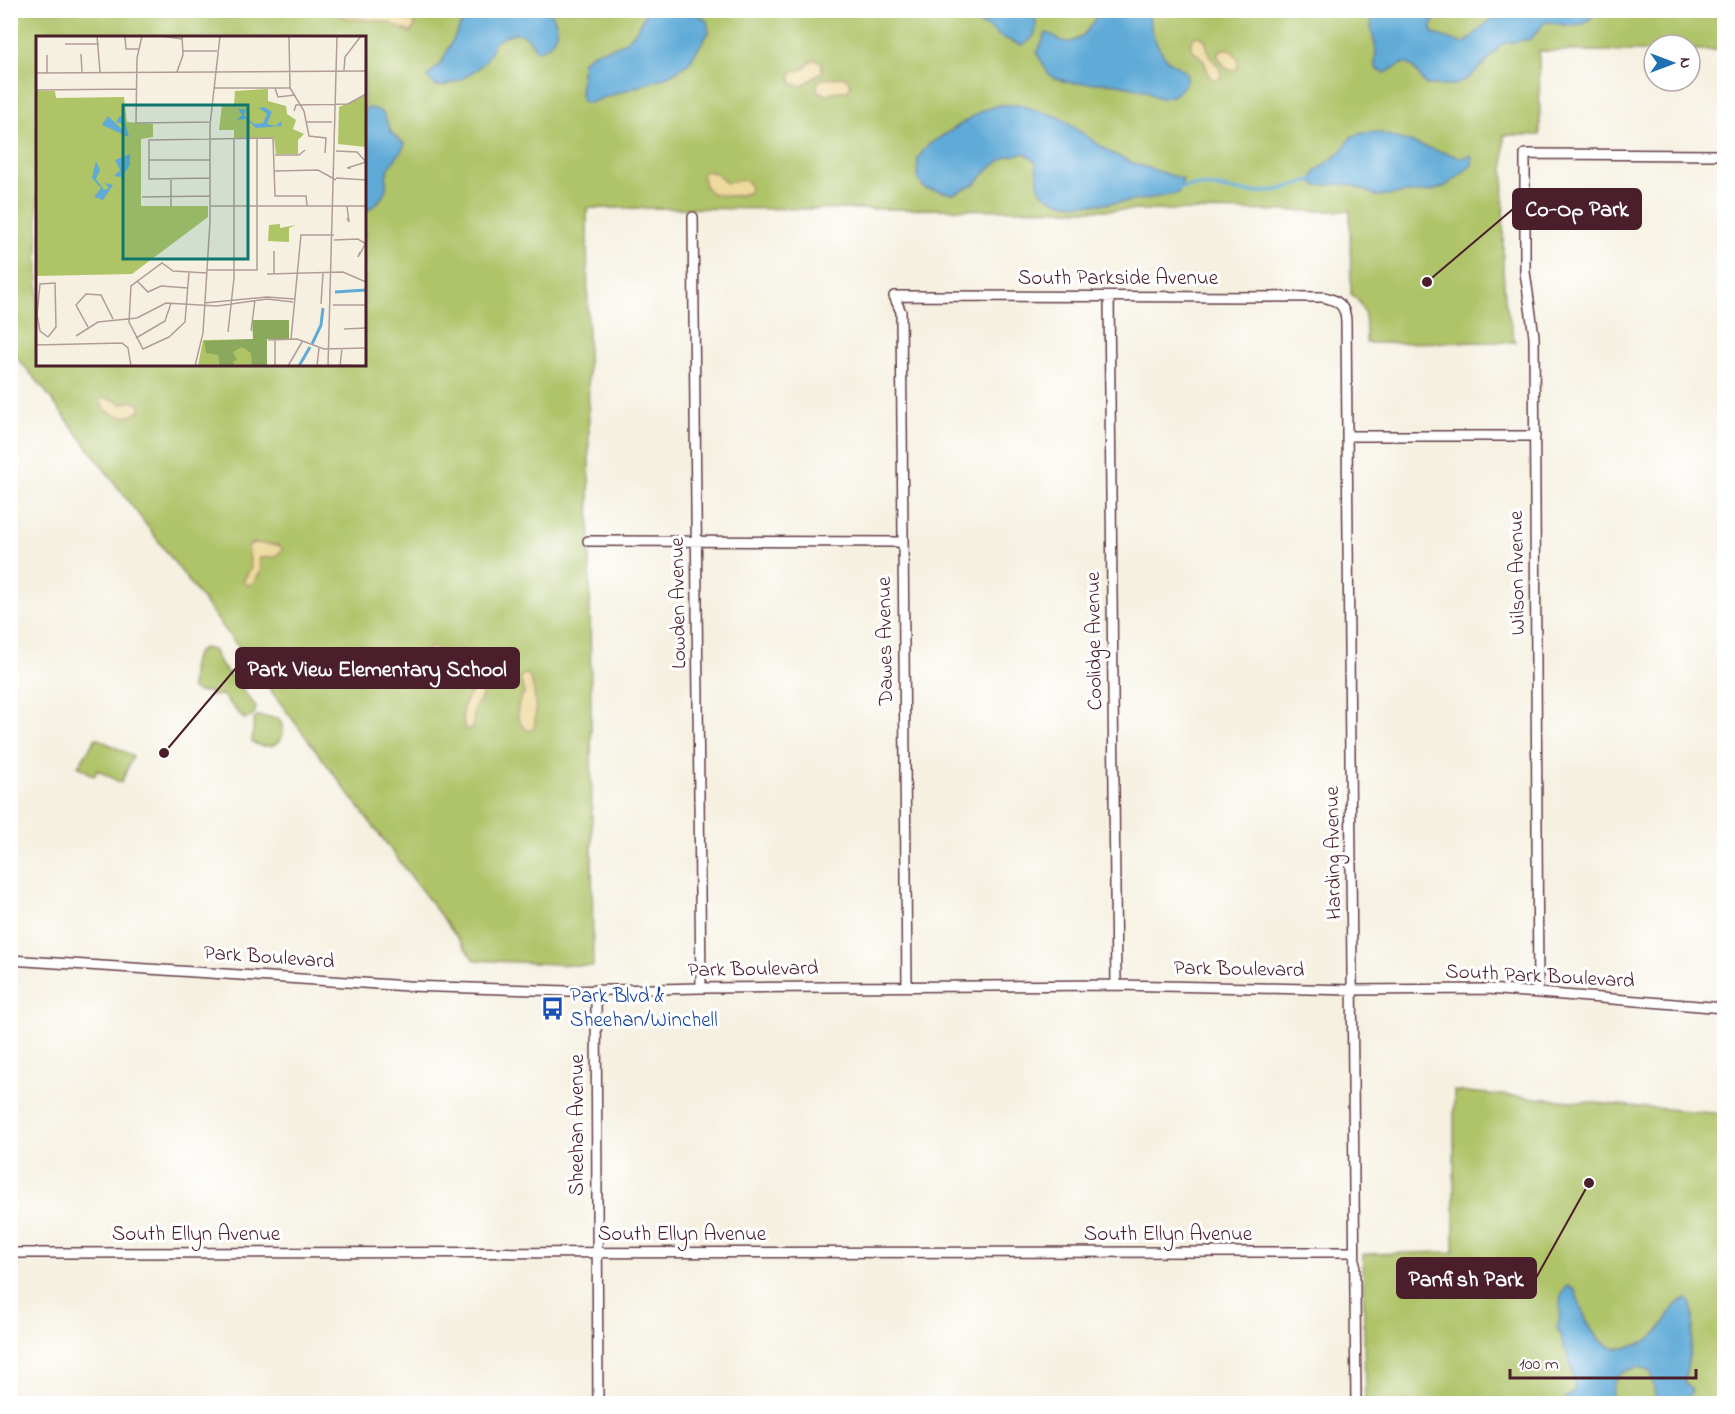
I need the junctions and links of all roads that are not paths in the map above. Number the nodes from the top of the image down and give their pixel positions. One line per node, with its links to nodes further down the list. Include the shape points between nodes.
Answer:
1 (1725, 155): 7 (street, Wilson Avenue, via 1525,154 1525,273 1534,336)
2 (693, 217): 9 (street, Lowden Avenue)
3 (894, 296): 4 (street, South Parkside Avenue); 10 (street, Dawes Avenue, via 901,312)
4 (1109, 297): 5 (street, South Parkside Avenue, via 1323,297); 12 (street, Coolidge Avenue)
5 (1340, 304): 6 (street, Harding Avenue, via 1346,314)
6 (1348, 436): 7 (street); 15 (street, Harding Avenue)
7 (1535, 436): 17 (street, Wilson Avenue)
8 (588, 541): 9 (street)
9 (696, 541): 10 (street); 14 (street, Lowden Avenue)
10 (903, 542): 13 (street, Dawes Avenue)
11 (10, 960): 16 (street, Park Boulevard, via 408,986)
12 (1116, 985): 13 (street, Park Boulevard); 15 (street, Park Boulevard)
13 (907, 986): 14 (street, Park Boulevard)
14 (701, 988): 16 (street, Park Boulevard)
15 (1353, 990): 17 (street, South Park Boulevard); 20 (street, Harding Avenue)
16 (596, 991): 21 (street, Sheehan Avenue)
17 (1538, 992): 18 (street, South Park Boulevard)
18 (1725, 1008)
19 (10, 1252): 21 (street, South Ellyn Avenue)
20 (1354, 1252): 21 (street, South Ellyn Avenue); 23 (street, Harding Avenue)
21 (596, 1253): 22 (street, Sheehan Avenue)
22 (598, 1404)
23 (1356, 1404)

